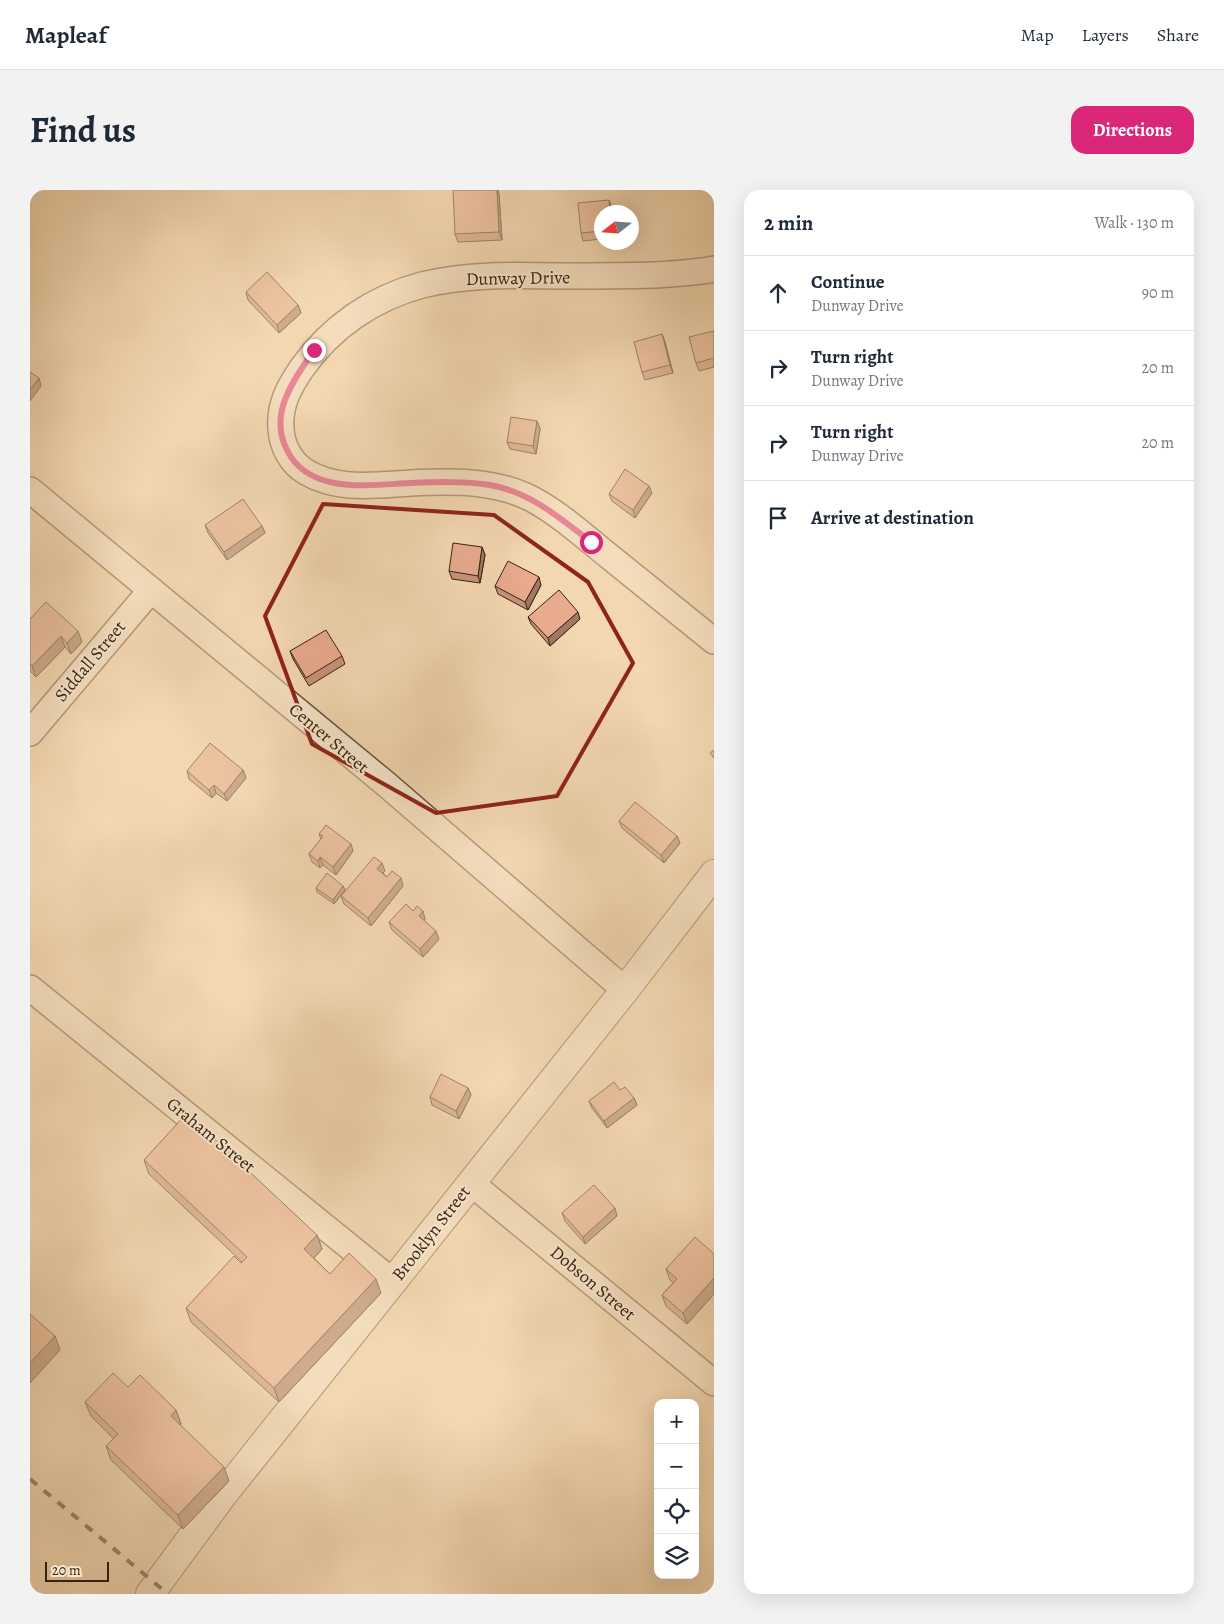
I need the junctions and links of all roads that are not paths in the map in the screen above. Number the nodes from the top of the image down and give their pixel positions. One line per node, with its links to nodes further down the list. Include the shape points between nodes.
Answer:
1 (714, 269): 4 (street, Dunway Drive, via 686,274 609,277 497,275 429,284 392,295 357,314 314,350 291,384 280,421 284,446 297,466 337,484 375,486 461,482 491,486 532,500 591,542)
2 (30, 490): 3 (street, Center Street)
3 (151, 590): 5 (street, Siddall Street); 8 (street, Center Street, via 386,784)
4 (714, 642)
5 (30, 733)
6 (714, 874): 8 (street, Brooklyn Street)
7 (30, 988): 10 (street, Graham Street)
8 (625, 990): 9 (street, Brooklyn Street)
9 (471, 1183): 10 (street, Brooklyn Street); 11 (street, Dobson Street)
10 (392, 1282): 12 (street, Brooklyn Street, via 222,1496)
11 (714, 1383)
12 (150, 1594)

